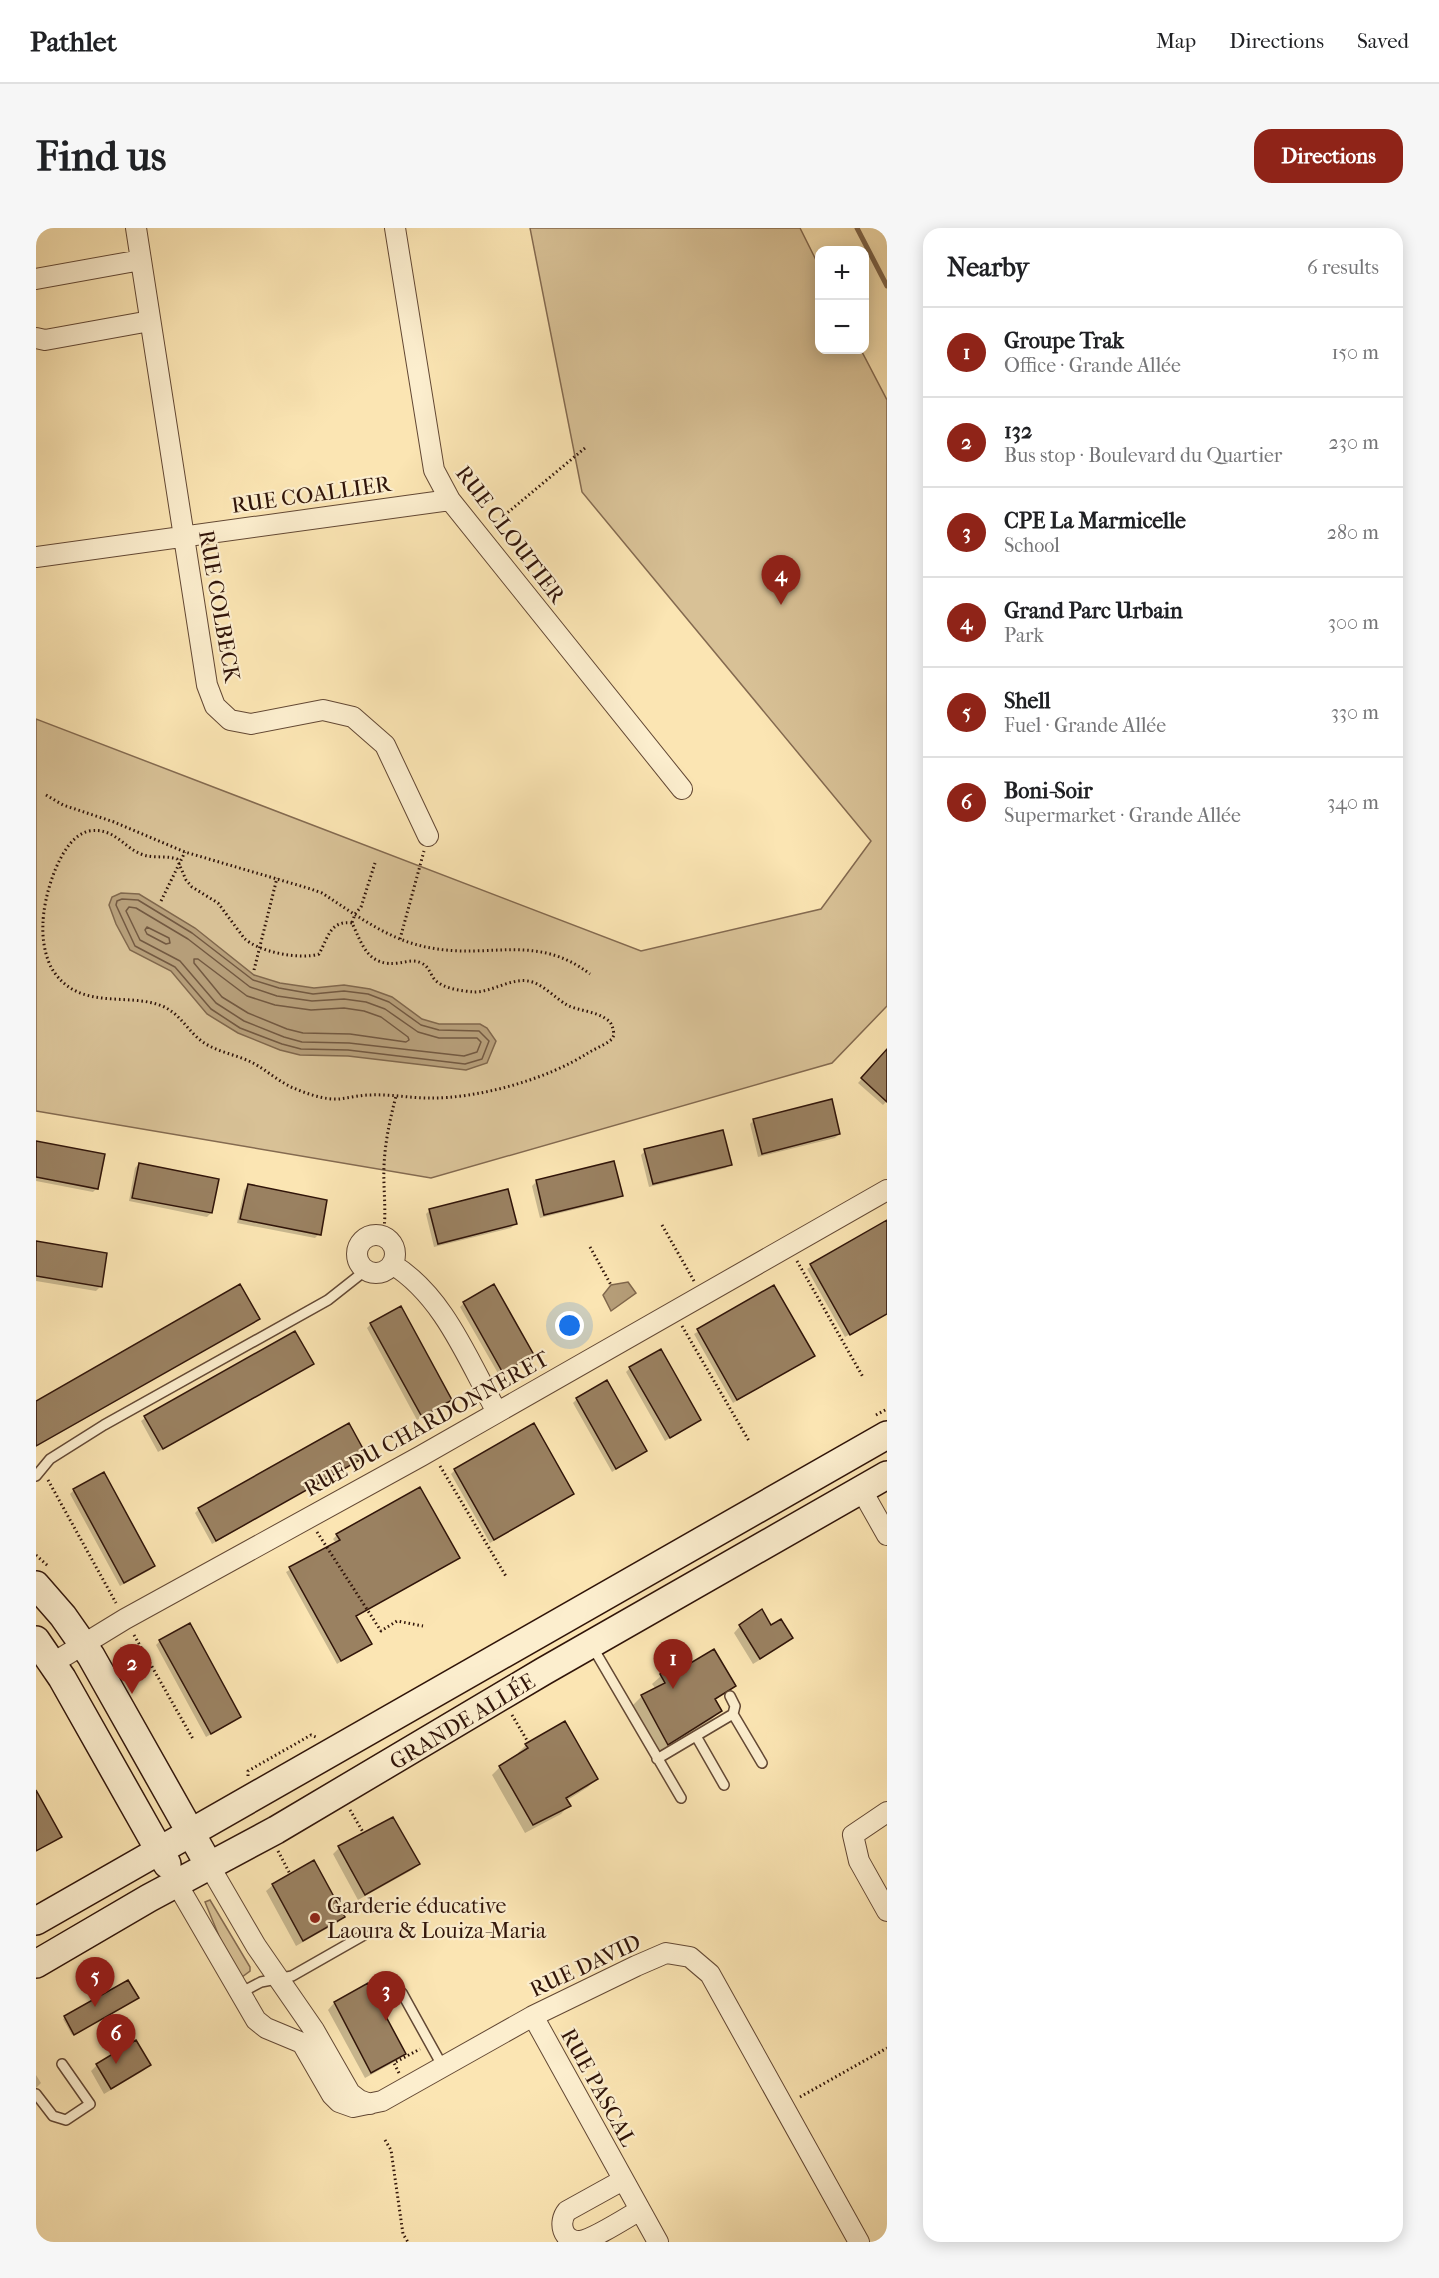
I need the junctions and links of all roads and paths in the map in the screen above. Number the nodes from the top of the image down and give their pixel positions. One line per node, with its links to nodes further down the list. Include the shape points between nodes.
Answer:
1 (136, 228): 3 (street, RUE COLBECK)
2 (395, 228): 8 (street, RUE CLOUTIER, via 434,470)
3 (141, 260): 4 (street); 5 (street, RUE COLBECK)
4 (36, 279)
5 (150, 321): 6 (street, via 45,340); 10 (street, RUE COLBECK)
6 (36, 338)
7 (585, 448): 9 (path)
8 (450, 500): 10 (street, RUE COALLIER); 12 (street, RUE CLOUTIER)
9 (494, 524)
10 (183, 536): 11 (street, RUE COALLIER); 14 (street, RUE COLBECK, via 207,685 215,706 230,720 251,724 323,710 353,717 385,745)
11 (36, 557)
12 (682, 789)
13 (46, 795): 15 (path)
14 (429, 836): 22 (path)
15 (184, 852): 17 (path); 18 (path)
16 (375, 863): 20 (path)
17 (180, 865): 19 (path); 23 (path, via 192,887 218,903 244,938); 26 (path, via 171,857 139,854 122,840 103,832 81,834 64,854 44,906 43,936 53,971 73,988 97,998 163,1006 211,1047 252,1062 277,1080 308,1094 337,1100)
18 (277, 878): 20 (path, via 322,893); 23 (path)
19 (161, 901)
20 (356, 914): 21 (path); 22 (path)
21 (352, 922): 23 (path, via 332,928 319,954 310,957); 26 (path, via 365,951 380,962 420,962 440,983 468,991 533,982 568,1005 603,1017 613,1028 614,1035 608,1043 558,1070 483,1093 430,1098)
22 (399, 939): 25 (path, via 461,951 541,951 573,961)
23 (260, 946): 24 (path)
24 (254, 970)
25 (590, 974)
26 (396, 1096): 29 (path, via 384,1164)
27 (887, 1190): 31 (street, RUE DU CHARDONNERET)
28 (662, 1225): 35 (path)
29 (383, 1237): 32 (street, via 393,1247); 33 (street, via 373,1236 360,1244 357,1258)
30 (590, 1246): 34 (path)
31 (789, 1246): 35 (street, RUE DU CHARDONNERET); 37 (path)
32 (392, 1264): 33 (street, via 380,1273); 38 (street, via 435,1302)
33 (366, 1270): 42 (lane, via 328,1300 104,1425 50,1459)
34 (611, 1285)
35 (703, 1295): 36 (street, RUE DU CHARDONNERET)
36 (673, 1312): 38 (street, RUE DU CHARDONNERET); 40 (path)
37 (863, 1377)
38 (497, 1412): 41 (street, RUE DU CHARDONNERET)
39 (887, 1435): 69 (main road, GRANDE ALLÉE)
40 (749, 1441)
41 (430, 1450): 45 (street, RUE DU CHARDONNERET); 47 (path)
42 (38, 1472): 49 (path)
43 (887, 1475): 44 (main road, GRANDE ALLÉE)
44 (861, 1490): 46 (street); 53 (main road, GRANDE ALLÉE)
45 (308, 1517): 49 (street, RUE DU CHARDONNERET); 50 (path, via 381,1631 397,1621)
46 (887, 1535)
47 (507, 1578)
48 (36, 1585): 52 (main road)
49 (125, 1619): 52 (street, RUE DU CHARDONNERET); 60 (path)
50 (423, 1626)
51 (36, 1640): 54 (main road)
52 (84, 1644): 54 (street, RUE DU CHARDONNERET); 69 (main road)
53 (591, 1644): 62 (lane); 73 (main road, GRANDE ALLÉE)
54 (53, 1664): 72 (main road)
55 (730, 1696): 57 (lane, via 735,1706)
56 (511, 1713): 61 (path)
57 (733, 1714): 59 (lane); 63 (lane)
58 (311, 1735): 64 (path)
59 (696, 1736): 62 (lane); 65 (lane)
60 (193, 1739)
61 (528, 1743)
62 (657, 1759): 66 (lane)
63 (762, 1763)
64 (248, 1771)
65 (724, 1785)
66 (681, 1798)
67 (348, 1806): 70 (path)
68 (887, 1812): 76 (street, via 853,1835 859,1861)
69 (190, 1832): 72 (main road, GRANDE ALLÉE); 73 (main road)
70 (363, 1832)
71 (277, 1848): 74 (path)
72 (159, 1850): 75 (main road); 77 (main road, GRANDE ALLÉE)
73 (210, 1867): 75 (main road, GRANDE ALLÉE); 80 (street)
74 (290, 1874)
75 (177, 1884): 79 (main road, GRANDE ALLÉE); 81 (street)
76 (887, 1911)
77 (36, 1921)
78 (364, 1935): 80 (lane, via 292,1976)
79 (36, 1964)
80 (279, 1979): 81 (lane, via 261,1982); 92 (street, via 350,2093)
81 (240, 1993): 92 (street, via 261,2025 302,2043 336,2100 353,2107)
82 (402, 1993): 85 (lane)
83 (532, 2016): 90 (street, RUE DAVID); 93 (street, RUE DAVID, via 666,1953 690,1957 710,1974); 95 (street, RUE PASCAL)
84 (111, 2035): 87 (path)
85 (430, 2044): 88 (path); 90 (lane)
86 (887, 2048): 93 (path)
87 (118, 2051)
88 (394, 2063)
89 (62, 2064): 91 (lane, via 90,2104 66,2120 53,2116)
90 (443, 2067): 92 (street, RUE DAVID)
91 (36, 2094)
92 (370, 2104)
93 (783, 2106): 99 (street, RUE DAVID)
94 (385, 2140): 97 (path, via 391,2150 403,2234)
95 (624, 2180): 96 (street, RUE PASCAL); 96 (street, RUE PASCAL, via 567,2211 562,2220 564,2231 572,2239 584,2240)
96 (640, 2210): 98 (street, RUE PASCAL)
97 (408, 2242)
98 (658, 2242)
99 (859, 2242)

